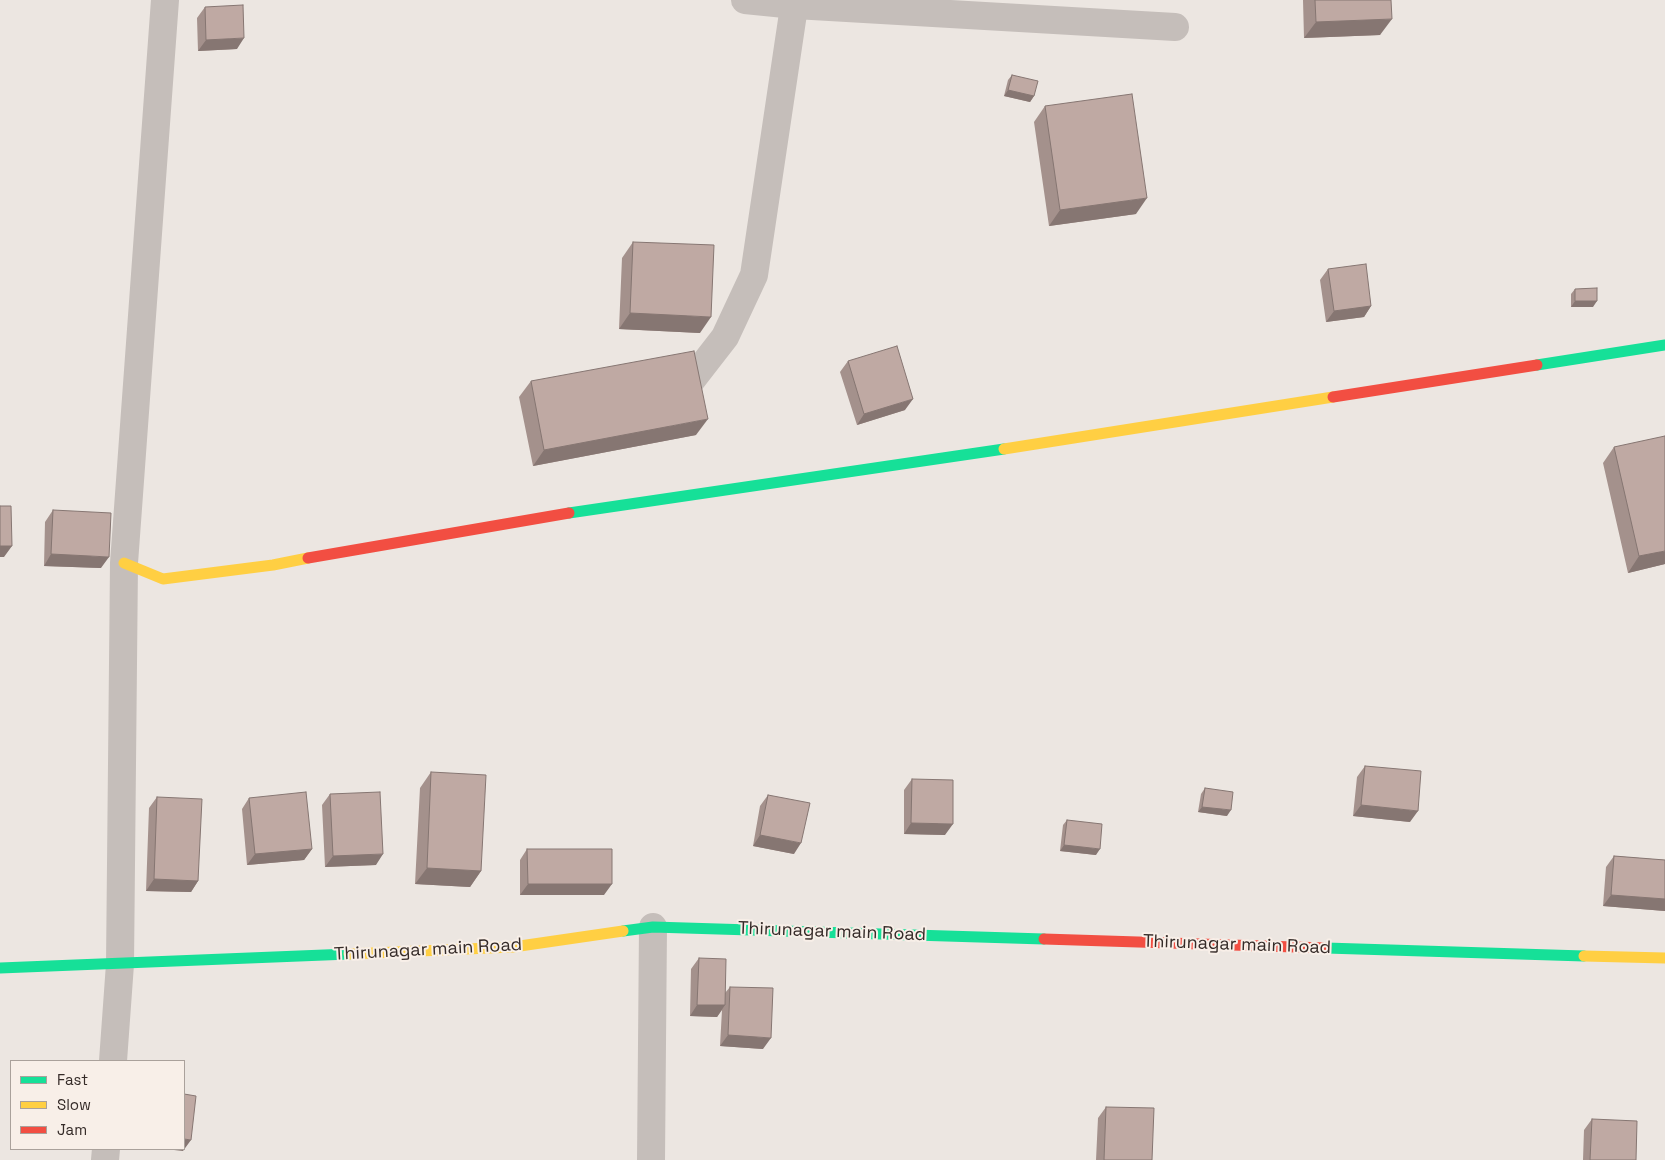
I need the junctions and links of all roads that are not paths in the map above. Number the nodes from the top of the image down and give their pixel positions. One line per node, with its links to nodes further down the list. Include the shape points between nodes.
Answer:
1 (164, 0): 7 (street)
2 (745, 0): 3 (street)
3 (795, 3): 4 (street); 6 (street, via 754,275 726,337)
4 (1175, 27)
5 (1665, 345): 7 (street, via 1109,433 559,515 273,565 163,579)
6 (687, 386)
7 (124, 563): 10 (street)
8 (652, 927): 9 (street, Thirunagar main Road); 10 (street, Thirunagar main Road, via 513,947); 13 (street)
9 (1665, 958)
10 (120, 964): 11 (street, Thirunagar main Road); 12 (street)
11 (0, 968)
12 (113, 1060)
13 (652, 1160)

